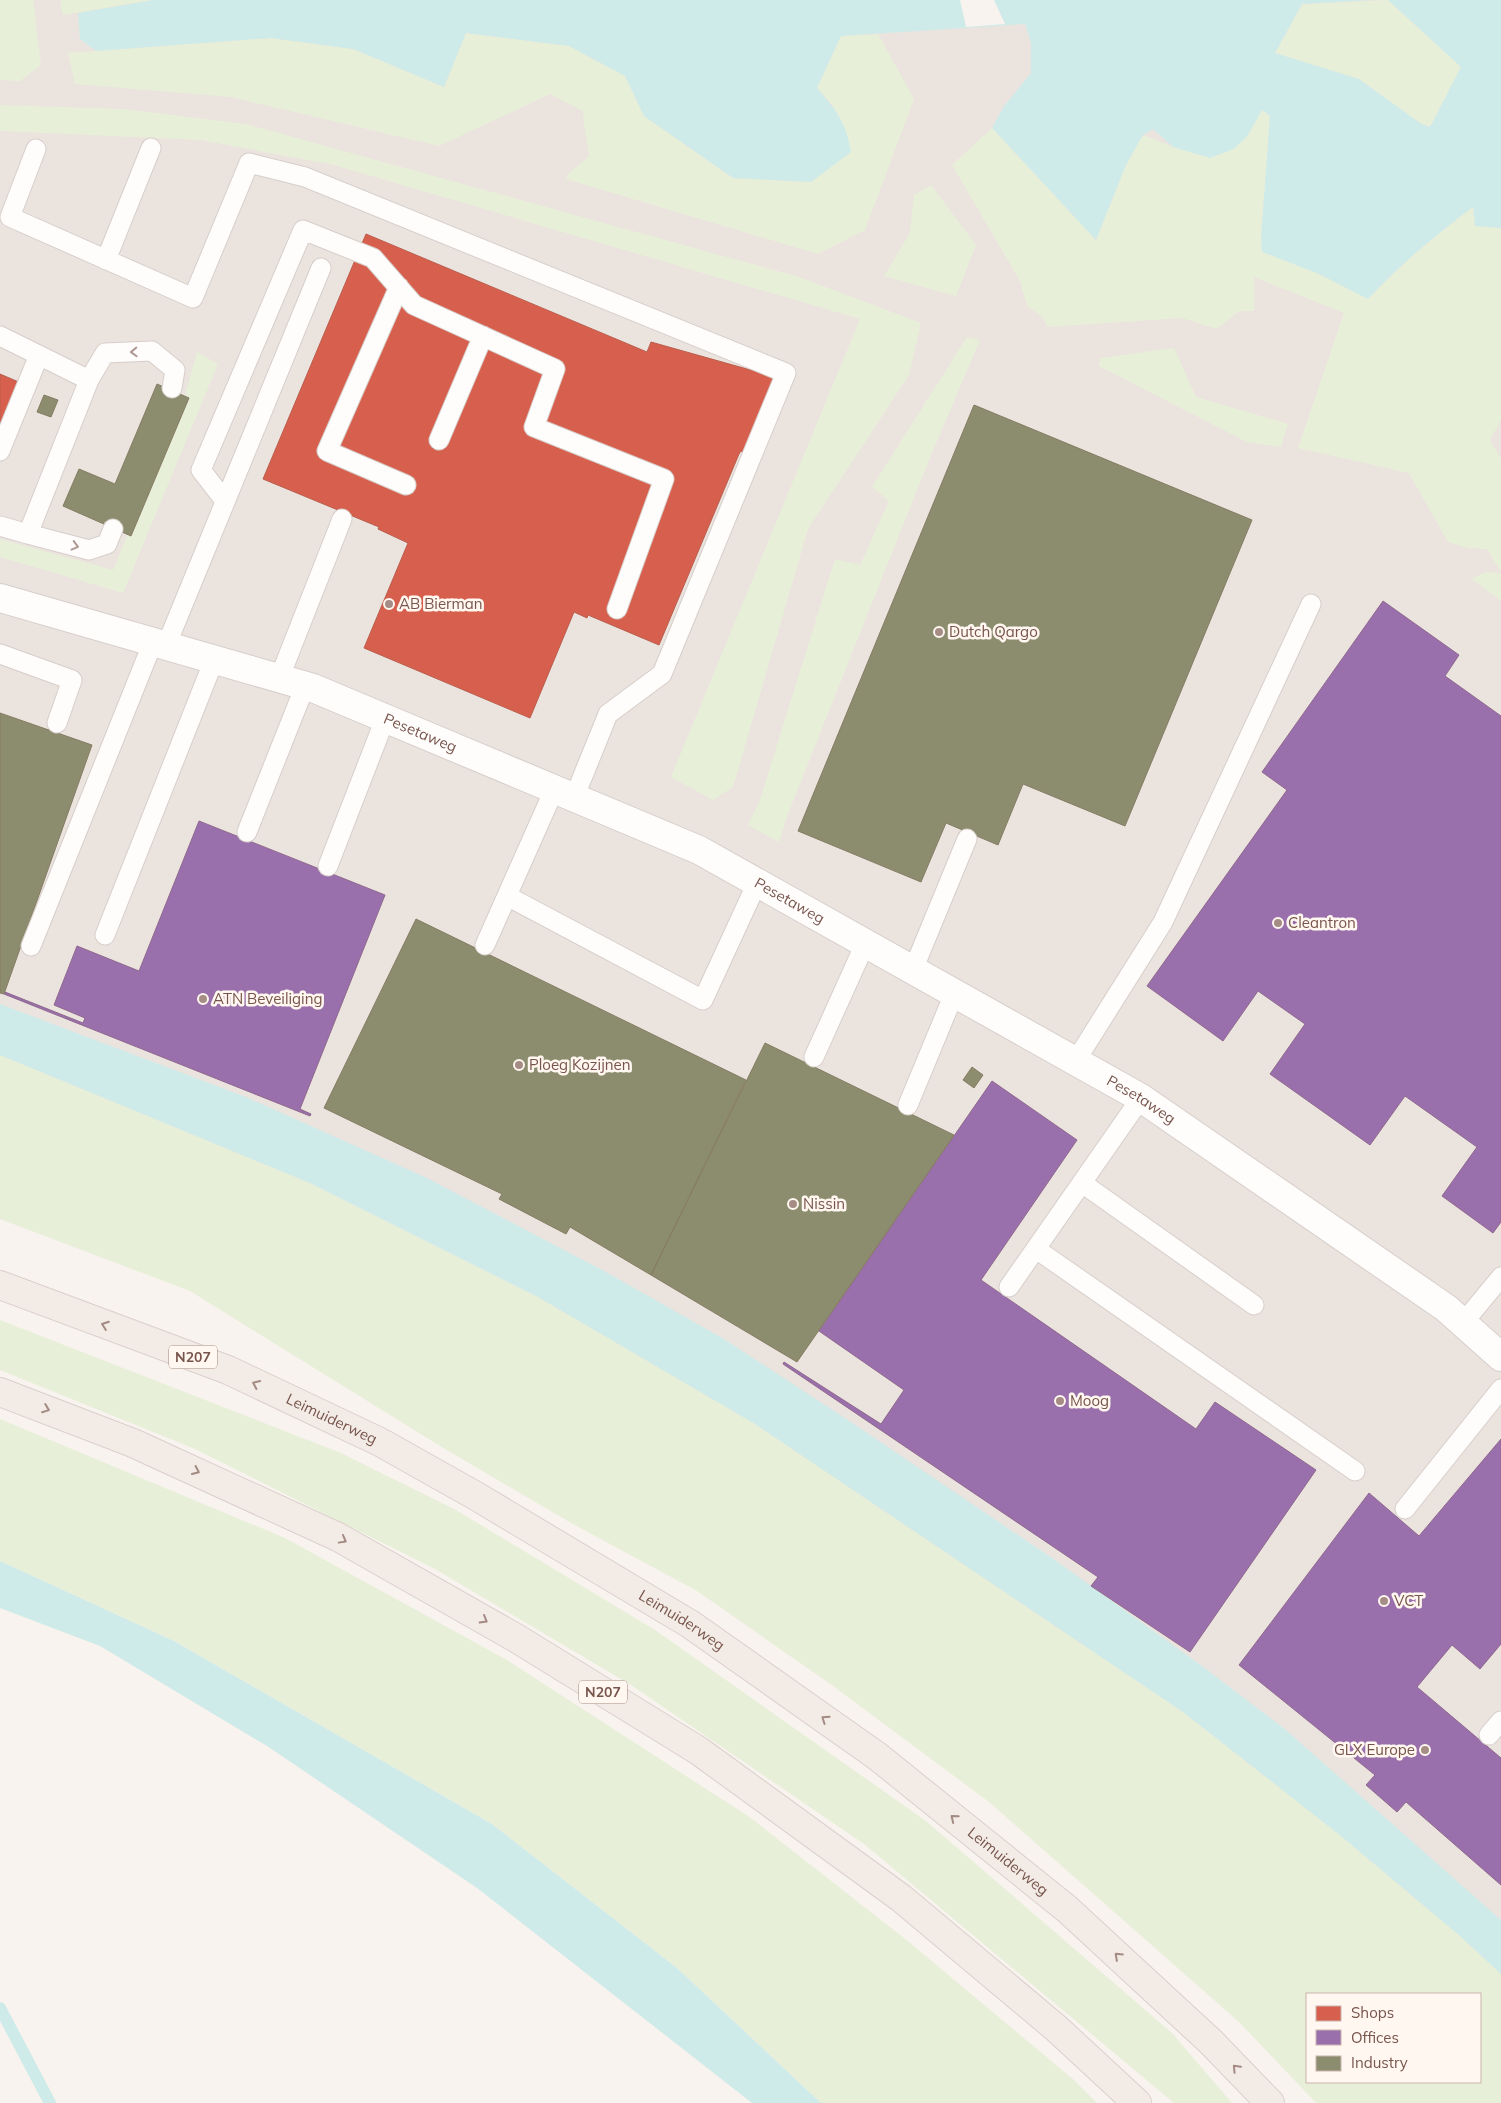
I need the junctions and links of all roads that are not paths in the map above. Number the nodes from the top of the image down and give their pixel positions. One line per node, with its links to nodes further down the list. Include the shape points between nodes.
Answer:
1 (151, 148): 3 (lane)
2 (36, 149): 3 (lane, via 10,217)
3 (106, 260): 28 (lane, via 193,298 249,163 305,177 786,373 662,674 608,714)
4 (321, 268): 14 (lane)
5 (399, 288): 6 (lane, via 414,305); 13 (lane, via 327,451); 14 (lane, via 373,258 303,230 201,470)
6 (483, 336): 11 (lane); 21 (lane, via 555,369 534,427 664,479)
7 (2, 342): 8 (lane)
8 (39, 355): 9 (lane); 12 (lane)
9 (89, 380): 10 (lane, one-way to 9, via 175,370 152,351 105,352); 18 (lane)
10 (172, 388)
11 (439, 440)
12 (0, 451)
13 (406, 486)
14 (225, 501): 22 (lane)
15 (342, 518): 25 (lane)
16 (0, 526): 18 (lane)
17 (113, 529): 18 (lane, one-way to 17, via 89,550 107,544)
18 (28, 534)
19 (0, 598): 22 (street, Pesetaweg)
20 (1311, 604): 41 (lane, via 1163,922)
21 (617, 609)
22 (159, 644): 24 (street, Pesetaweg); 37 (lane)
23 (0, 654): 27 (lane, via 72,680)
24 (214, 660): 25 (street, Pesetaweg); 34 (lane)
25 (292, 682): 26 (street, Pesetaweg); 29 (lane)
26 (386, 719): 28 (street, Pesetaweg); 31 (lane)
27 (57, 723)
28 (564, 794): 32 (street, Pesetaweg, via 699,850); 33 (lane)
29 (247, 832)
30 (967, 839): 38 (lane)
31 (328, 866)
32 (757, 883): 33 (lane, via 703,1000); 35 (street, Pesetaweg)
33 (507, 896): 36 (lane)
34 (105, 935)
35 (865, 944): 38 (street, Pesetaweg); 40 (lane)
36 (486, 945)
37 (31, 946)
38 (913, 970): 39 (street, Pesetaweg)
39 (954, 994): 41 (street, Pesetaweg); 43 (lane)
40 (814, 1057)
41 (1075, 1062): 42 (street, Pesetaweg)
42 (1141, 1098): 44 (lane); 50 (street, Pesetaweg, via 1446,1308)
43 (908, 1105)
44 (1082, 1183): 45 (lane); 49 (lane)
45 (1036, 1248): 48 (lane); 54 (lane)
46 (1501, 1277): 50 (lane)
47 (0, 1286): 57 (main road, Leimuiderweg / N207, one-way to 47, via 1211,2042 1067,1909 877,1756 690,1624 380,1442 228,1370)
48 (1009, 1287)
49 (1254, 1305)
50 (1463, 1323): 51 (street, Pesetaweg)
51 (1501, 1357)
52 (1501, 1389): 55 (lane)
53 (0, 1392): 56 (main road, N207, one-way to 56, via 133,1443 338,1537 516,1638 699,1751 901,1898 1056,2028)
54 (1355, 1471)
55 (1405, 1509)
56 (1137, 2103)
57 (1270, 2103)

